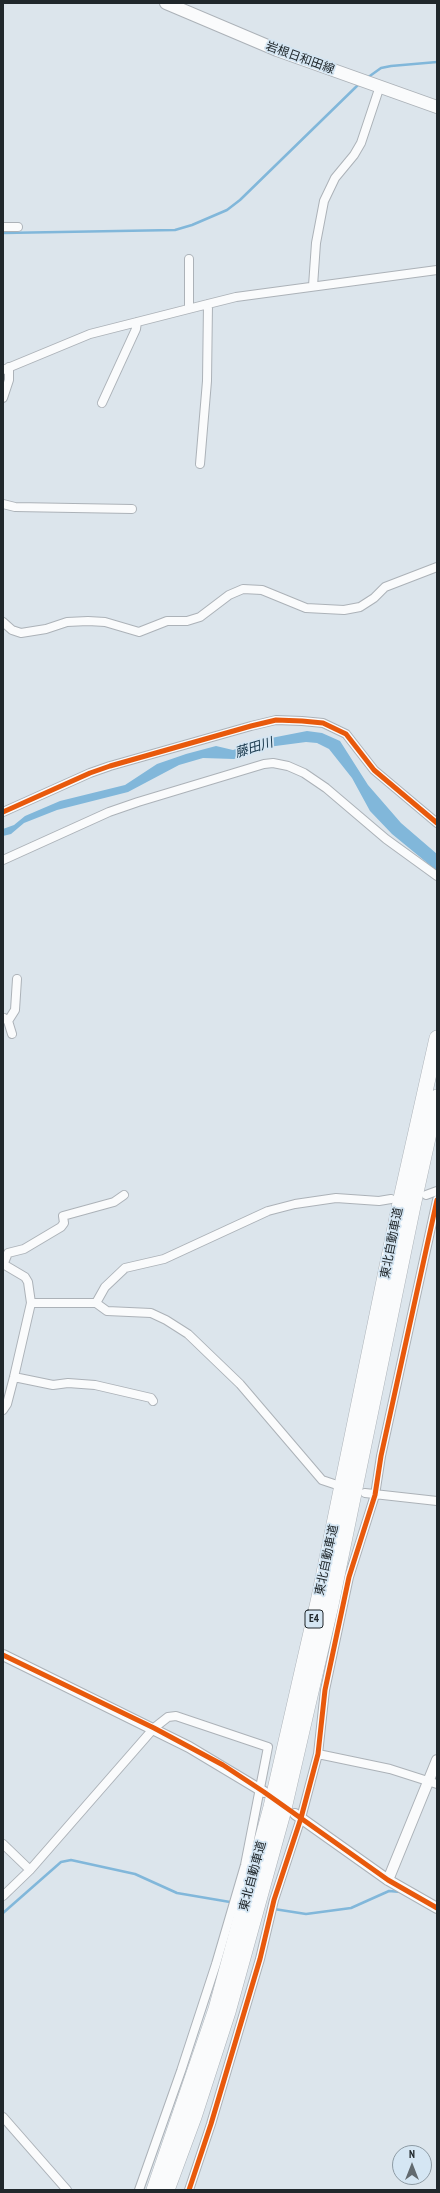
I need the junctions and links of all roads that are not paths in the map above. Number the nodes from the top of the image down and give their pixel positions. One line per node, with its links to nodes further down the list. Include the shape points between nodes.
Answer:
1 (167, 3): 2 (main road, 岩根日和田線, via 276,50)
2 (380, 86): 3 (main road, 岩根日和田線); 8 (street, via 358,150 335,178 324,201 316,243)
3 (437, 107)
4 (3, 227): 5 (street)
5 (18, 227)
6 (189, 259): 10 (street)
7 (437, 270): 8 (street)
8 (313, 286): 9 (street, via 236,297)
9 (208, 304): 10 (street); 15 (street, via 207,381)
10 (189, 308): 11 (street)
11 (137, 322): 12 (street, via 90,334); 14 (street)
12 (6, 369): 13 (street, via 9,380)
13 (3, 398)
14 (102, 403)
15 (200, 464)
16 (3, 504): 17 (street, via 15,507)
17 (132, 509)
18 (437, 567): 19 (street, via 385,587 360,607 344,610 306,608 262,590 243,589 229,595 200,617 187,621 167,621 139,632 105,622 88,621 67,622 25,633 12,630)
19 (3, 622)
20 (3, 812): 21 (street, via 110,766 276,720 323,722 346,734 374,770)
21 (437, 824)
22 (3, 860): 23 (street, via 109,812 273,763 304,773 326,788 386,839)
23 (437, 876)
24 (17, 979): 25 (street, via 15,1010)
25 (5, 1019): 26 (street)
26 (12, 1034)
27 (437, 1038): 59 (highway, 東北自動車道 / E4, via 400,1203 318,1602 267,1821 216,2009)
28 (437, 1097): 60 (highway, 東北自動車道 / E4, via 412,1206 331,1605 279,1827 223,2028)
29 (437, 1191): 31 (street)
30 (124, 1195): 34 (street, via 114,1202 63,1216 64,1223 61,1227 24,1249 8,1253)
31 (426, 1195)
32 (391, 1199): 36 (street, via 379,1202 336,1198 268,1211 164,1259 125,1268 105,1287)
33 (437, 1200): 42 (street)
34 (3, 1265): 35 (street, via 25,1277)
35 (31, 1302): 36 (street); 37 (street)
36 (96, 1303): 40 (street, via 107,1311 151,1313 188,1334 240,1384 322,1480)
37 (14, 1377): 38 (street, via 53,1385 95,1385 151,1398); 39 (street)
38 (153, 1401)
39 (3, 1410)
40 (334, 1484)
41 (365, 1493): 42 (street)
42 (374, 1495): 43 (street); 46 (street, via 349,1577 325,1690)
43 (437, 1500)
44 (3, 1655): 45 (street)
45 (154, 1728): 49 (street, via 223,1765); 49 (street, via 168,1717 176,1716 268,1747); 52 (street)
46 (318, 1754): 48 (street, via 390,1769); 50 (street)
47 (437, 1760): 48 (street)
48 (433, 1783): 53 (street)
49 (261, 1790): 58 (street, via 245,1865 216,1964)
50 (298, 1816): 53 (street); 61 (street, via 272,1906 260,1959)
51 (3, 1844): 52 (street)
52 (30, 1870): 54 (street)
53 (388, 1880): 55 (street)
54 (3, 1896)
55 (437, 1908)
56 (3, 2117): 57 (street)
57 (67, 2190)
58 (139, 2190)
59 (154, 2190)
60 (167, 2190)
61 (189, 2190)

